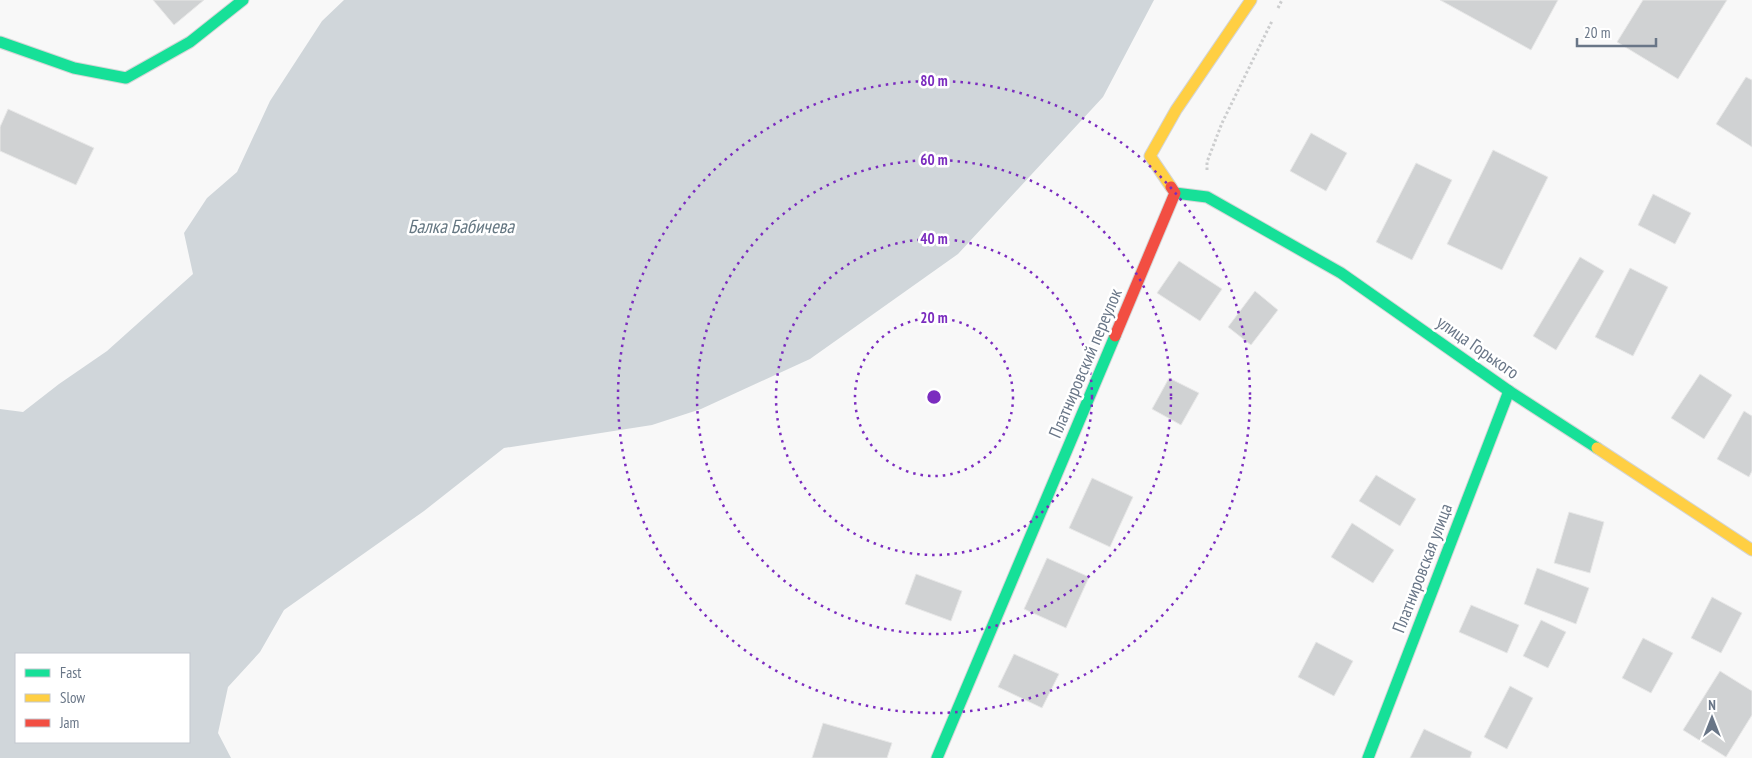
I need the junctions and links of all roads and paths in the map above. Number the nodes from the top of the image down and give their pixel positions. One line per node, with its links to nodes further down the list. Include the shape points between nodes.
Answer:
1 (243, 0): 4 (street, via 190,42 126,78 74,68)
2 (1251, 0): 5 (street, via 1176,110 1150,156)
3 (1282, 0): 6 (path, via 1222,123 1207,162)
4 (0, 42)
5 (1175, 194): 6 (street, улица Горького); 9 (street, Платнировский переулок)
6 (1207, 197): 7 (street, улица Горького, via 1341,272)
7 (1510, 391): 8 (street, улица Горького); 10 (street, Платнировская улица)
8 (1752, 550)
9 (937, 758)
10 (1368, 758)

